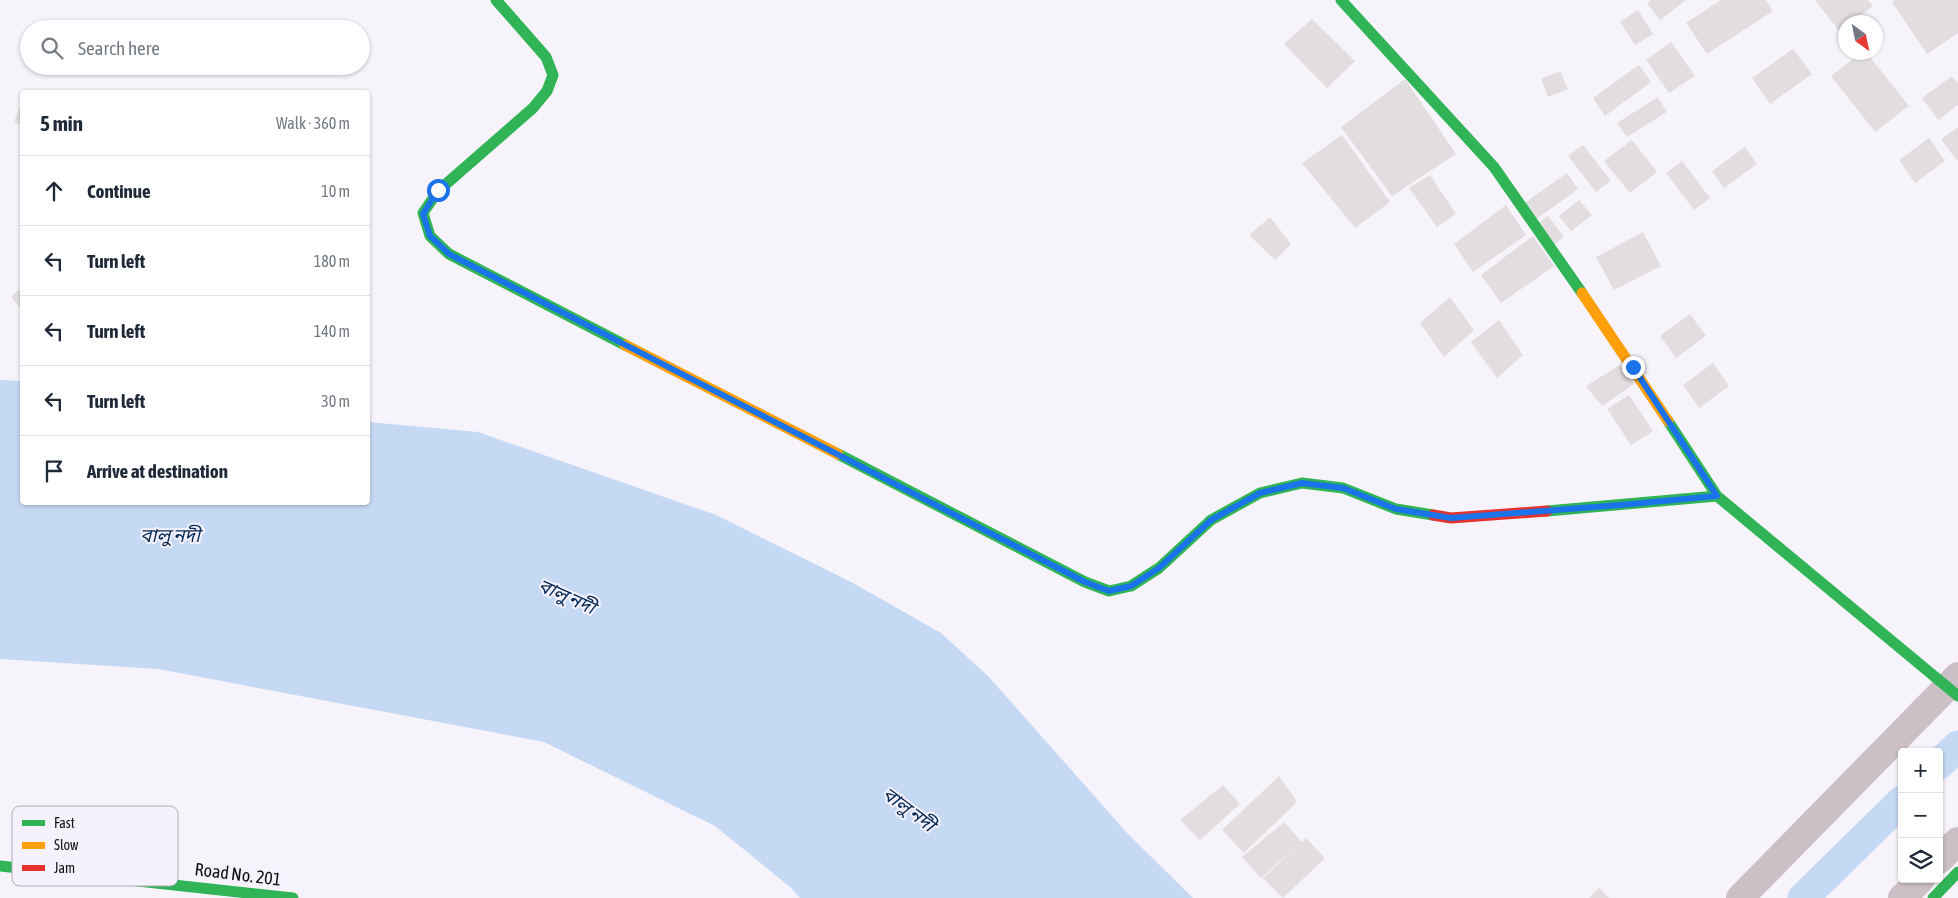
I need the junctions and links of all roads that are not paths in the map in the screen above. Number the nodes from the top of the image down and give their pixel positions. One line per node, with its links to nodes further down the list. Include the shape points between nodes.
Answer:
1 (496, 0): 3 (street, via 546,57 553,75 547,91 533,108 438,190 423,214 430,236 449,254 1085,582 1109,591 1131,586 1159,568 1211,520 1260,493 1302,483 1343,488 1396,509 1451,518)
2 (1341, 0): 3 (street, via 1494,167 1633,367)
3 (1717, 496): 4 (street)
4 (1955, 686): 14 (street)
5 (1958, 841): 6 (street)
6 (1943, 856)
7 (1958, 872): 16 (street)
8 (1917, 883): 15 (street)
9 (178, 884): 10 (street, Road No. 201)
10 (184, 885): 11 (street, Road No. 201); 12 (street)
11 (243, 895): 13 (street, Road No. 201)
12 (164, 898)
13 (293, 898)
14 (1740, 898)
15 (1902, 898)
16 (1933, 898)

